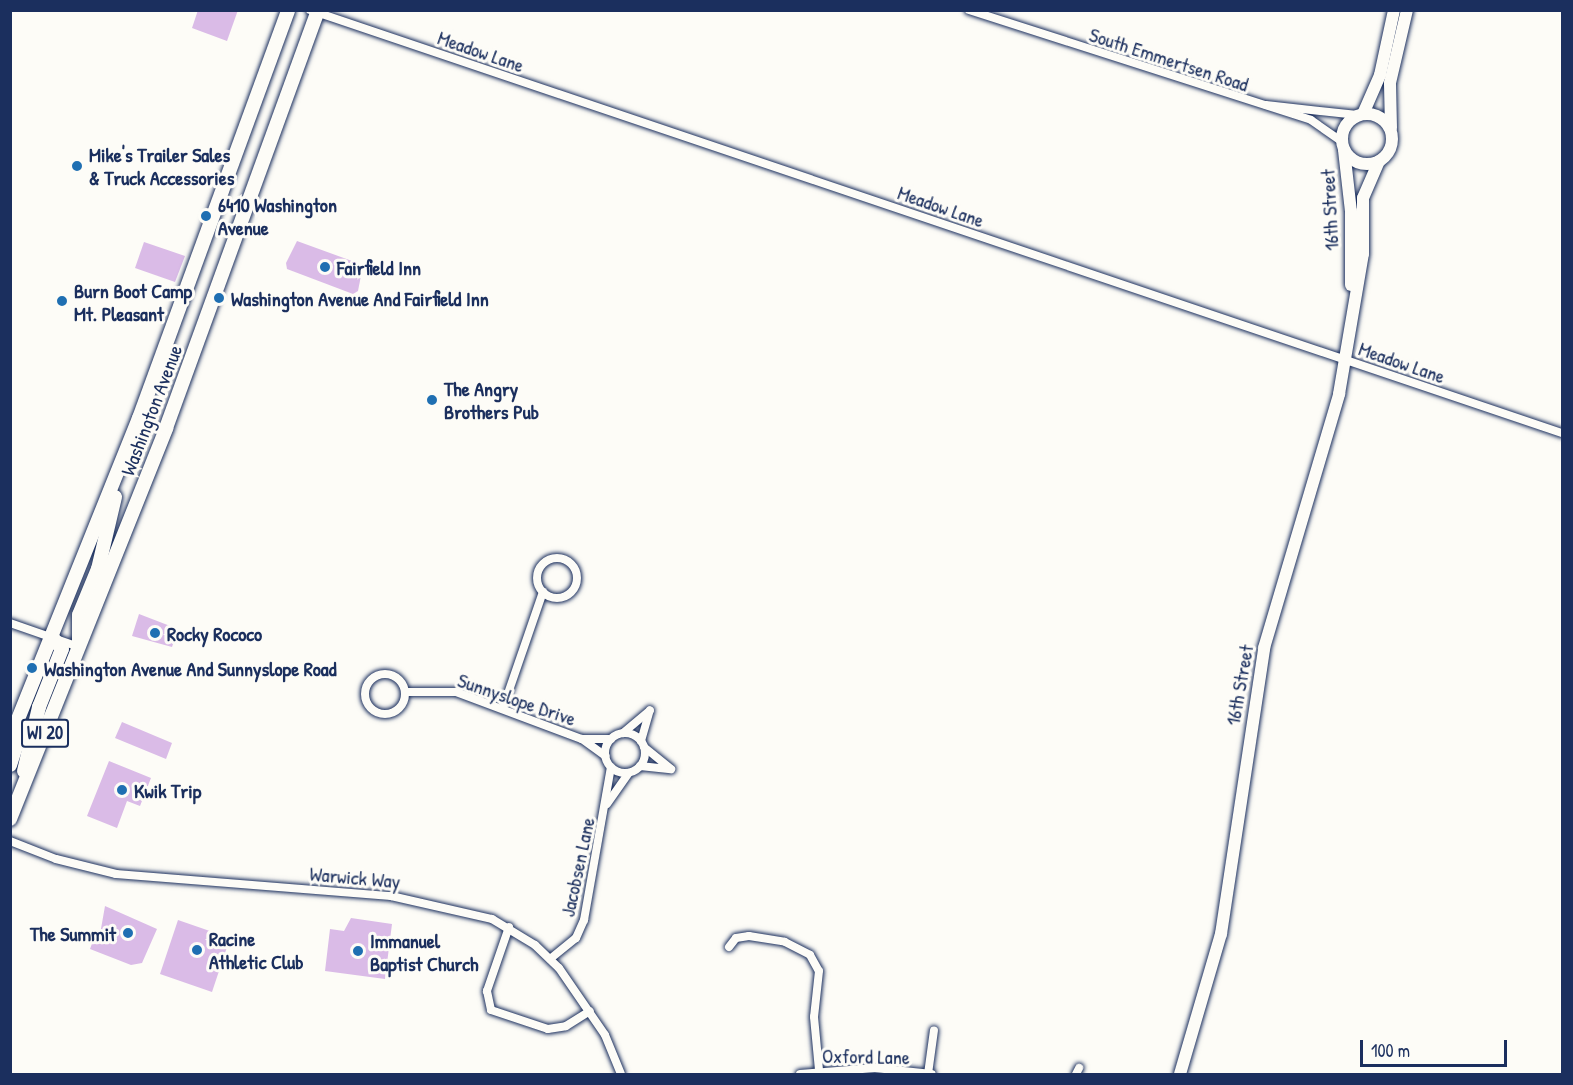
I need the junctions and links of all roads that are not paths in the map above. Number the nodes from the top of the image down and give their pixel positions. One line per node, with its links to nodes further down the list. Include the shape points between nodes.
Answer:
1 (288, 10): 14 (main road, Washington Avenue / WI 20)
2 (969, 10): 6 (street, South Emmertsen Road)
3 (1394, 10): 7 (street, 16th Street, via 1380,75)
4 (1407, 10): 8 (street, 16th Street, via 1390,83)
5 (315, 11): 12 (street, Meadow Lane); 18 (main road, Washington Avenue / WI 20, via 166,428)
6 (1256, 104): 7 (street, South Emmertsen Road); 9 (street, South Emmertsen Road, via 1311,120)
7 (1360, 114): 8 (street, via 1382,118); 9 (street, 16th Street, via 1345,125)
8 (1391, 129): 10 (street, 16th Street, via 1391,148)
9 (1343, 146): 10 (street, 16th Street, via 1363,164); 11 (street, 16th Street, via 1351,212)
10 (1379, 161): 11 (street, 16th Street, via 1363,198 1363,254)
11 (1352, 305): 12 (street, 16th Street)
12 (1345, 360): 13 (street, Meadow Lane); 46 (street, 16th Street, via 1264,648 1221,934)
13 (1563, 433)
14 (123, 459): 17 (main road, Washington Avenue / WI 20); 18 (main road, via 102,554 79,615)
15 (543, 592): 15 (street, via 555,598 568,594 576,583 571,564 554,558 543,564 537,581); 20 (street)
16 (10, 623): 17 (street)
17 (52, 637): 18 (street); 21 (main road, Washington Avenue / WI 20); 32 (main road, via 62,649 34,722)
18 (79, 647): 32 (main road, Washington Avenue / WI 20)
19 (405, 692): 19 (street, via 394,676 380,675 369,682 365,695 375,711 387,714 398,709); 20 (street, Sunnyslope Drive, via 456,692)
20 (502, 708): 24 (street, Sunnyslope Drive)
21 (19, 717): 23 (main road, Washington Avenue / WI 20); 28 (main road, via 22,730)
22 (623, 733): 25 (street); 26 (street); 26 (street, via 650,710)
23 (10, 739)
24 (582, 739): 25 (street, Sunnyslope Drive); 27 (street, Sunnyslope Drive)
25 (611, 739): 27 (street)
26 (642, 744): 29 (street); 29 (street, via 671,769)
27 (605, 756): 30 (street)
28 (10, 765)
29 (640, 766): 31 (street)
30 (611, 767): 31 (street); 33 (street, Jacobsen Lane)
31 (629, 773): 33 (street, Jacobsen Lane)
32 (22, 789): 34 (main road, Washington Avenue / WI 20)
33 (607, 804): 38 (street, Jacobsen Lane, via 581,929)
34 (10, 819)
35 (10, 841): 36 (street, Warwick Way, via 56,859 116,874 391,896 471,912)
36 (509, 927): 38 (street, Warwick Way); 39 (street, via 487,991 491,1010 548,1029 566,1026)
37 (729, 947): 41 (street, via 736,938 749,936 785,942 810,955 819,971 814,1017)
38 (550, 958): 39 (street, Warwick Way)
39 (590, 1011): 43 (street, Warwick Way)
40 (934, 1030): 45 (street)
41 (819, 1070): 42 (street, Oxford Lane); 44 (street, Oxford Lane)
42 (875, 1071): 45 (street, Oxford Lane)
43 (621, 1074)
44 (800, 1074)
45 (930, 1074)
46 (1180, 1074)

